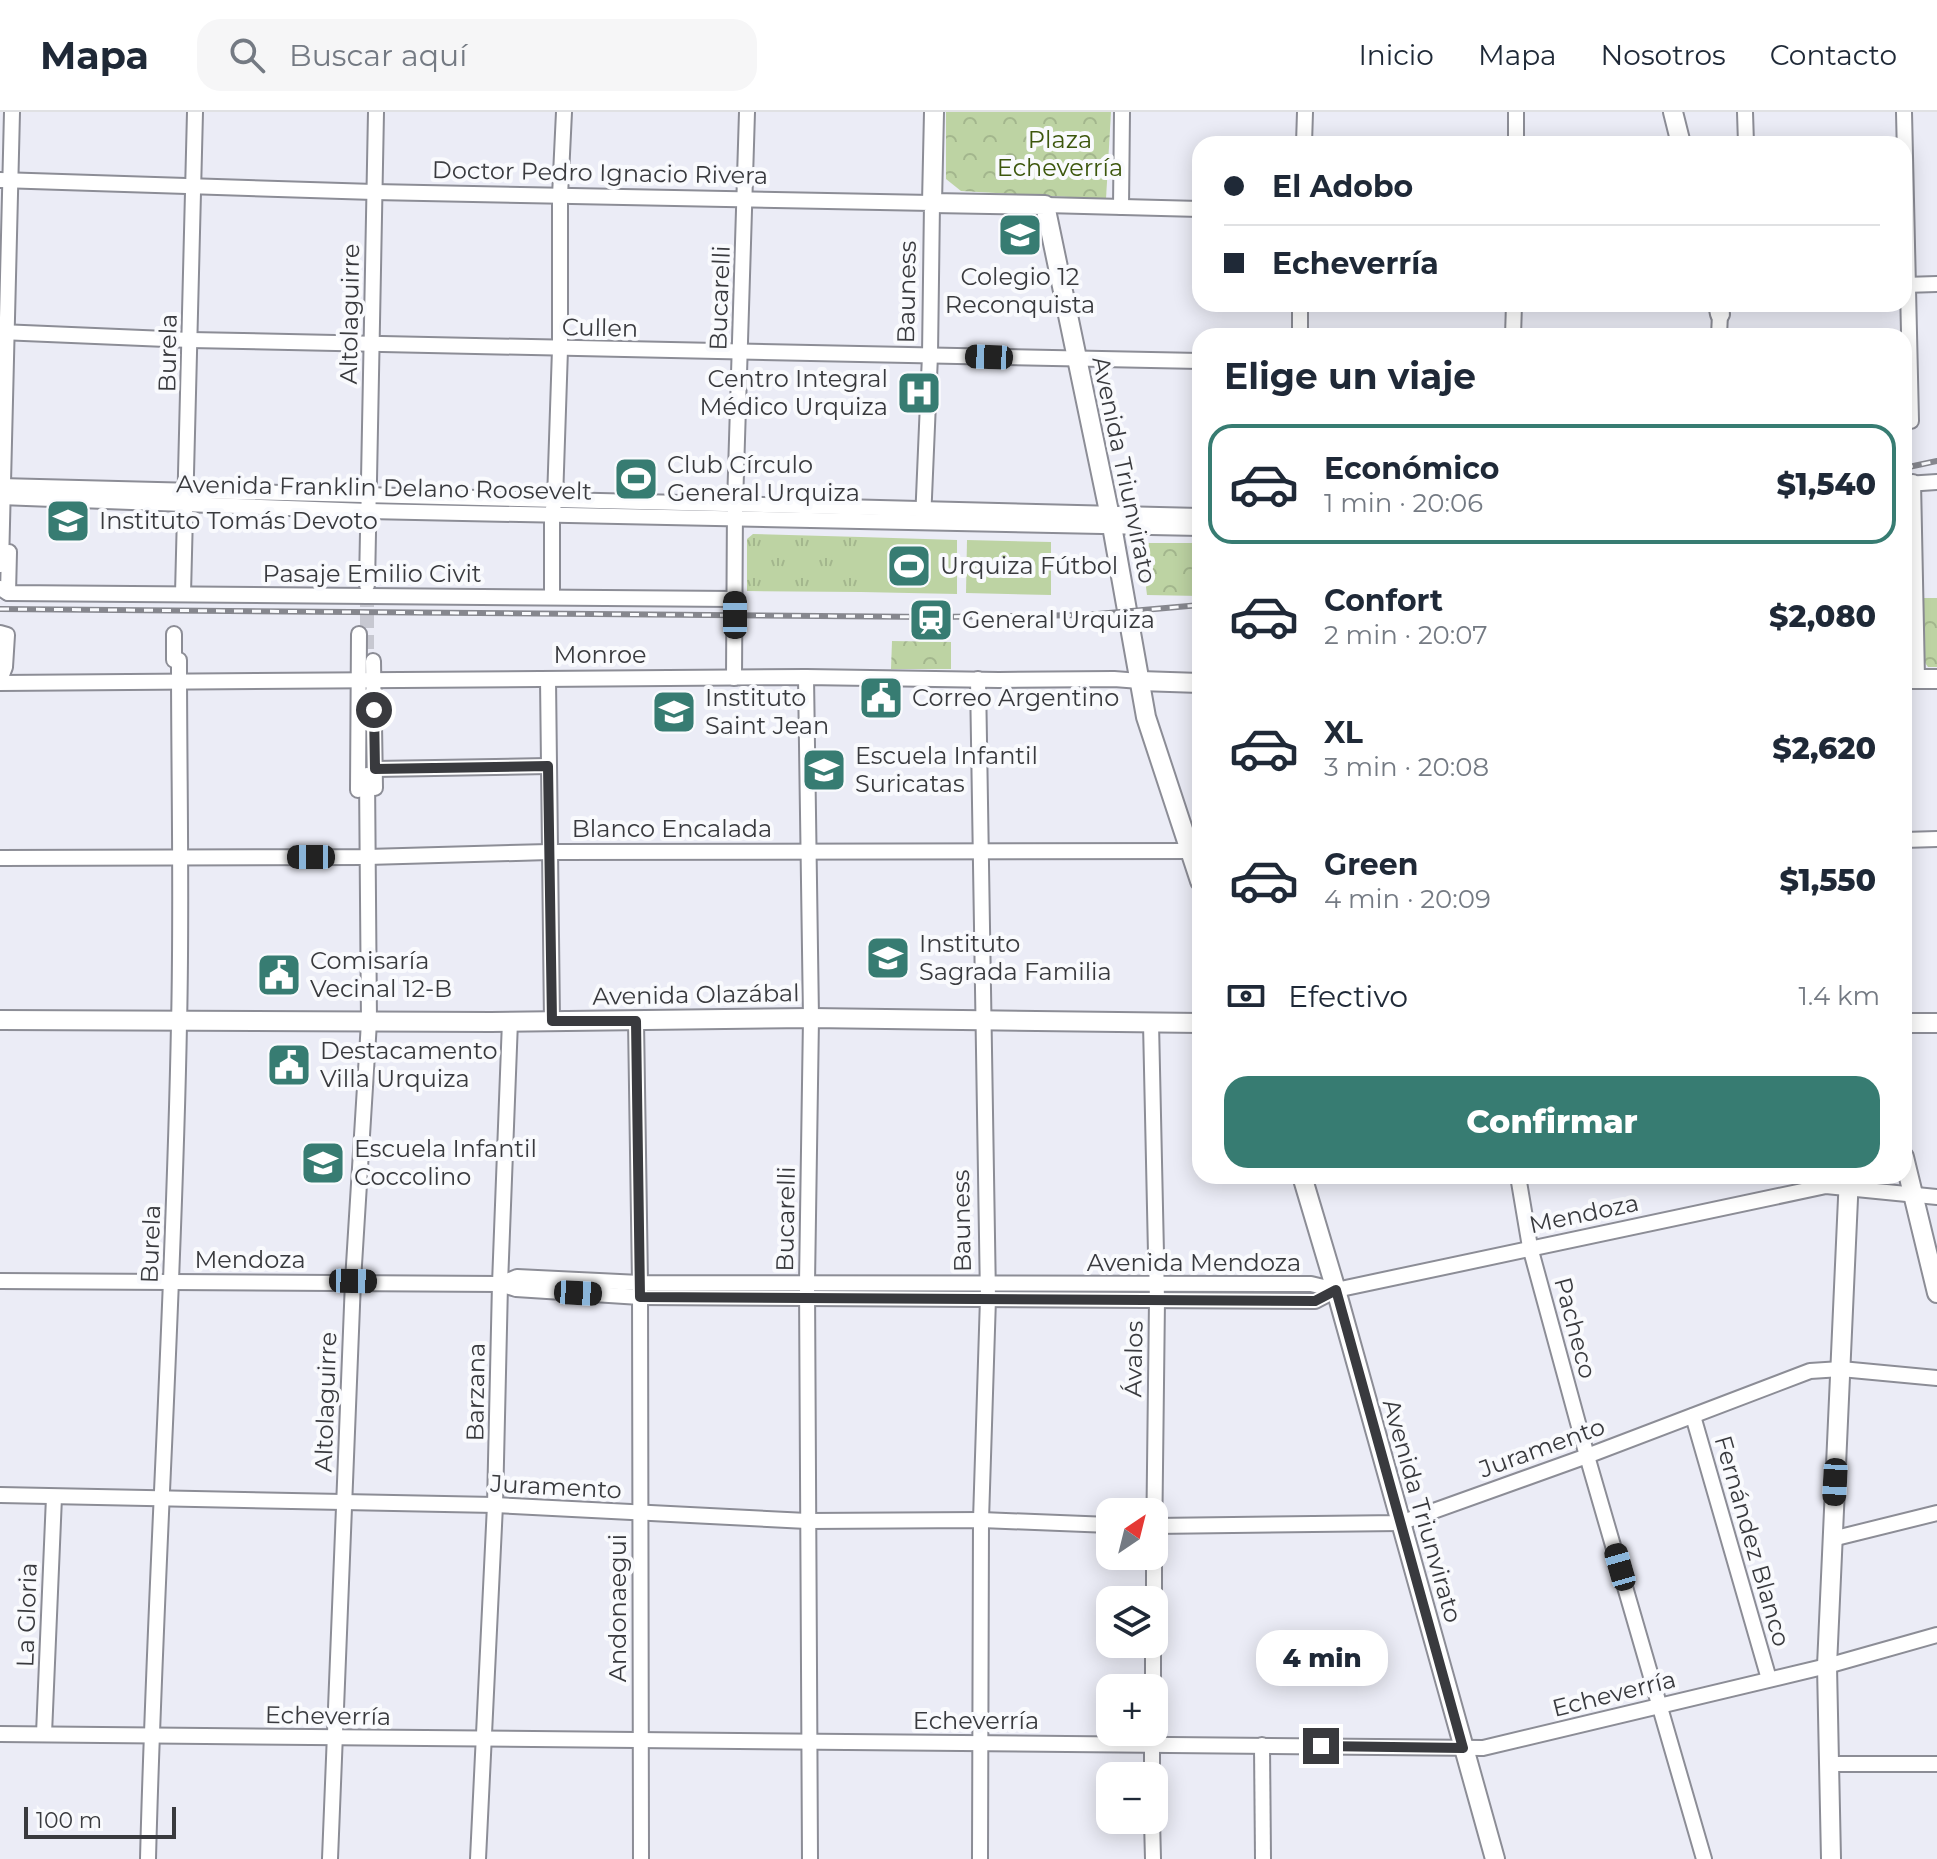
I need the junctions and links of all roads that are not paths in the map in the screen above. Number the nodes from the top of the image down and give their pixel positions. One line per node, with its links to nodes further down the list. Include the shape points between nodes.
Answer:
1 (12, 112): 18 (street)
2 (195, 112): 19 (street, Burela)
3 (376, 112): 20 (street, Altolaguirre)
4 (564, 112): 21 (street)
5 (747, 112): 22 (street, Bucarelli)
6 (934, 112): 23 (main road, Bauness)
7 (1122, 112): 25 (street)
8 (1305, 112): 13 (street)
9 (1516, 112): 14 (street)
10 (1673, 112): 15 (main road)
11 (1745, 112): 16 (street)
12 (1904, 112): 17 (street)
13 (1304, 136)
14 (1516, 136)
15 (1679, 136)
16 (1746, 136)
17 (1904, 136)
18 (5, 180): 19 (street, Doctor Pedro Ignacio Rivera); 29 (street)
19 (193, 187): 20 (street, Doctor Pedro Ignacio Rivera); 30 (street, Burela)
20 (374, 192): 21 (street, Doctor Pedro Ignacio Rivera); 31 (street, Altolaguirre)
21 (560, 196): 22 (street, Doctor Pedro Ignacio Rivera); 32 (street)
22 (745, 200): 23 (street, Doctor Pedro Ignacio Rivera); 33 (street, Bucarelli)
23 (932, 203): 24 (main road, Doctor Pedro Ignacio Rivera); 34 (street, Bauness)
24 (1045, 205): 25 (street, Doctor Pedro Ignacio Rivera); 35 (main road, Avenida Triunvirato)
25 (1121, 207): 26 (street, Doctor Pedro Ignacio Rivera)
26 (1192, 209)
27 (1937, 284): 28 (street)
28 (1912, 285)
29 (4, 332): 30 (street, Cullen); 39 (street)
30 (190, 340): 31 (street, Cullen); 41 (street, Burela)
31 (373, 343): 32 (street, Cullen); 40 (street, Altolaguirre)
32 (560, 349): 33 (street, Cullen); 42 (street)
33 (740, 353): 34 (street, Cullen); 43 (street, Bucarelli)
34 (930, 355): 35 (street, Cullen); 45 (street, Bauness)
35 (1076, 359): 36 (street, Cullen); 47 (main road, Avenida Triunvirato)
36 (1192, 361)
37 (1937, 482): 38 (street)
38 (1912, 483)
39 (1, 494): 41 (street, Avenida Franklin Delano Roosevelt); 49 (street); 50 (street, via 10,512)
40 (368, 495): 41 (street, Avenida Franklin Delano Roosevelt); 42 (street, Avenida Franklin Delano Roosevelt); 44 (street, Altolaguirre)
41 (186, 499): 44 (street, Avenida Franklin Delano Roosevelt); 52 (street, Burela)
42 (553, 507): 43 (street, Avenida Franklin Delano Roosevelt); 44 (street, Avenida Franklin Delano Roosevelt); 53 (street)
43 (736, 511): 45 (street, Avenida Franklin Delano Roosevelt); 54 (street, Bucarelli)
44 (368, 514): 51 (street, Altolaguirre, via 362,524)
45 (924, 515): 47 (street, Avenida Franklin Delano Roosevelt)
46 (1192, 516): 47 (street, Avenida Franklin Delano Roosevelt)
47 (1110, 520): 48 (street, Avenida Franklin Delano Roosevelt); 66 (main road, Avenida Triunvirato)
48 (1192, 527)
49 (1, 565)
50 (4, 591): 52 (street, Pasaje Emilio Civit)
51 (367, 592): 52 (street, Pasaje Emilio Civit); 53 (street, Pasaje Emilio Civit)
52 (183, 594)
53 (552, 597): 54 (street, Pasaje Emilio Civit)
54 (735, 599): 60 (street, Bucarelli)
55 (0, 633): 67 (street, via 7,635)
56 (174, 634): 68 (street, Burela)
57 (359, 634): 65 (street, Altolaguirre)
58 (373, 661): 65 (street, Altolaguirre)
59 (806, 677): 60 (street, Monroe); 62 (street, Monroe); 76 (street, Bucarelli)
60 (734, 678): 61 (street, Monroe)
61 (548, 679): 65 (street, Monroe); 70 (street)
62 (978, 679): 66 (street, Monroe); 75 (street, Bauness)
63 (1912, 679): 64 (main road)
64 (1937, 679)
65 (366, 681): 68 (street, Monroe); 71 (street, Altolaguirre); 79 (street, Altolaguirre, via 358,842)
66 (1140, 681): 69 (main road, Monroe); 74 (main road, Avenida Triunvirato, via 1155,747)
67 (0, 682): 68 (street, Monroe)
68 (179, 682): 80 (street, Burela)
69 (1192, 683)
70 (548, 766): 71 (street); 78 (street)
71 (371, 772): 79 (street, Altolaguirre, via 373,840)
72 (1937, 839): 73 (street)
73 (1912, 840)
74 (1192, 843)
75 (980, 850): 76 (street, Blanco Encalada); 77 (street, Blanco Encalada); 87 (street, Bauness)
76 (809, 851): 78 (street, Blanco Encalada); 82 (street, Bucarelli)
77 (1192, 851)
78 (549, 852): 79 (street, Blanco Encalada); 85 (street)
79 (366, 854): 80 (street, Blanco Encalada); 89 (street, Altolaguirre)
80 (179, 856): 81 (street, Blanco Encalada); 88 (street, Burela)
81 (0, 858)
82 (811, 1018): 86 (main road, Avenida Olazábal); 87 (main road, Avenida Olazábal); 108 (street, Bucarelli)
83 (0, 1020): 88 (main road, Avenida Olazábal)
84 (510, 1021): 85 (main road, Avenida Olazábal); 89 (main road, Avenida Olazábal); 106 (street, Barzana)
85 (552, 1021): 86 (main road, Avenida Olazábal)
86 (636, 1021): 107 (street, Andonaegui)
87 (984, 1021): 90 (main road, Avenida Olazábal); 110 (street, Bauness)
88 (179, 1022): 89 (main road, Avenida Olazábal); 105 (street, Burela)
89 (369, 1022): 104 (street, Altolaguirre)
90 (1151, 1023): 91 (main road, Avenida Olazábal); 111 (street, Ávalos)
91 (1192, 1023)
92 (1912, 1023): 93 (main road)
93 (1937, 1023)
94 (1304, 1184): 109 (main road, Avenida Triunvirato)
95 (1519, 1184): 102 (street, Pacheco)
96 (1837, 1184): 102 (street, Mendoza)
97 (1848, 1184): 113 (main road)
98 (1859, 1184): 100 (street, Mendoza)
99 (1910, 1184): 100 (main road)
100 (1912, 1194): 101 (street, Mendoza); 112 (main road)
101 (1937, 1197)
102 (1530, 1247): 109 (street, Mendoza); 116 (street, Pacheco)
103 (0, 1281): 105 (street, Mendoza)
104 (353, 1281): 105 (street, Mendoza); 106 (street, Mendoza); 121 (street, Altolaguirre)
105 (172, 1282): 119 (street, Burela)
106 (500, 1284): 107 (street, Avenida Mendoza, via 517,1277); 122 (street, Barzana)
107 (640, 1290): 108 (street, Avenida Mendoza); 124 (street, Andonaegui)
108 (808, 1290): 110 (street, Avenida Mendoza); 126 (street, Bucarelli)
109 (1336, 1290): 111 (street, Avenida Mendoza, via 1311,1284); 127 (main road, Avenida Triunvirato)
110 (987, 1291): 111 (street, Avenida Mendoza); 125 (street, Bauness)
111 (1156, 1293): 120 (street, Ávalos)
112 (1937, 1293)
113 (1841, 1369): 114 (street, Juramento); 115 (street, Juramento, via 1810,1371); 130 (main road)
114 (1937, 1378)
115 (1693, 1416): 116 (street, Juramento); 133 (street, Fernández Blanco)
116 (1587, 1456): 127 (street, Juramento); 134 (street, Pacheco)
117 (0, 1495): 118 (street, Juramento)
118 (54, 1497): 119 (street, Juramento); 136 (street, La Gloria)
119 (163, 1498): 121 (street, Juramento); 137 (street, Burela)
120 (1154, 1498)
121 (344, 1502): 122 (street, Juramento); 138 (street, Altolaguirre)
122 (495, 1505): 124 (street, Juramento); 140 (street, Barzana)
123 (1937, 1513): 130 (street)
124 (639, 1514): 126 (street, Juramento); 142 (street, Andonaegui)
125 (981, 1520): 126 (street, Juramento); 128 (street, Juramento); 144 (street, Bauness)
126 (807, 1521): 143 (street, Bucarelli)
127 (1400, 1523): 129 (street, Juramento); 146 (main road, Avenida Triunvirato)
128 (1096, 1524)
129 (1168, 1526)
130 (1832, 1539): 132 (main road)
131 (1937, 1635): 132 (street, Echeverría)
132 (1827, 1666): 133 (street, Echeverría); 147 (main road)
133 (1769, 1679): 134 (street, Echeverría)
134 (1661, 1706): 146 (street, Echeverría, via 1483,1748); 159 (street, Pacheco)
135 (0, 1734): 136 (street, Echeverría)
136 (44, 1734): 137 (street, Echeverría)
137 (151, 1736): 138 (street, Echeverría); 150 (street, Burela)
138 (334, 1739): 140 (street, Echeverría); 151 (street, Altolaguirre)
139 (1168, 1739): 145 (street, Echeverría)
140 (483, 1740): 142 (street, Echeverría); 152 (street, Barzana)
141 (1096, 1740): 144 (street, Echeverría)
142 (640, 1741): 143 (street, Echeverría); 153 (street, Andonaegui)
143 (809, 1741): 144 (street, Echeverría); 154 (street, Bucarelli)
144 (980, 1743): 155 (street, Bauness)
145 (1262, 1745): 146 (street, Echeverría); 157 (street)
146 (1463, 1748): 158 (main road, Avenida Triunvirato)
147 (1828, 1764): 148 (street); 160 (main road)
148 (1937, 1764)
149 (1152, 1834): 156 (street)
150 (148, 1859)
151 (330, 1859)
152 (478, 1859)
153 (641, 1859)
154 (810, 1859)
155 (980, 1859)
156 (1153, 1859)
157 (1263, 1859)
158 (1495, 1859)
159 (1704, 1859)
160 (1831, 1859)

